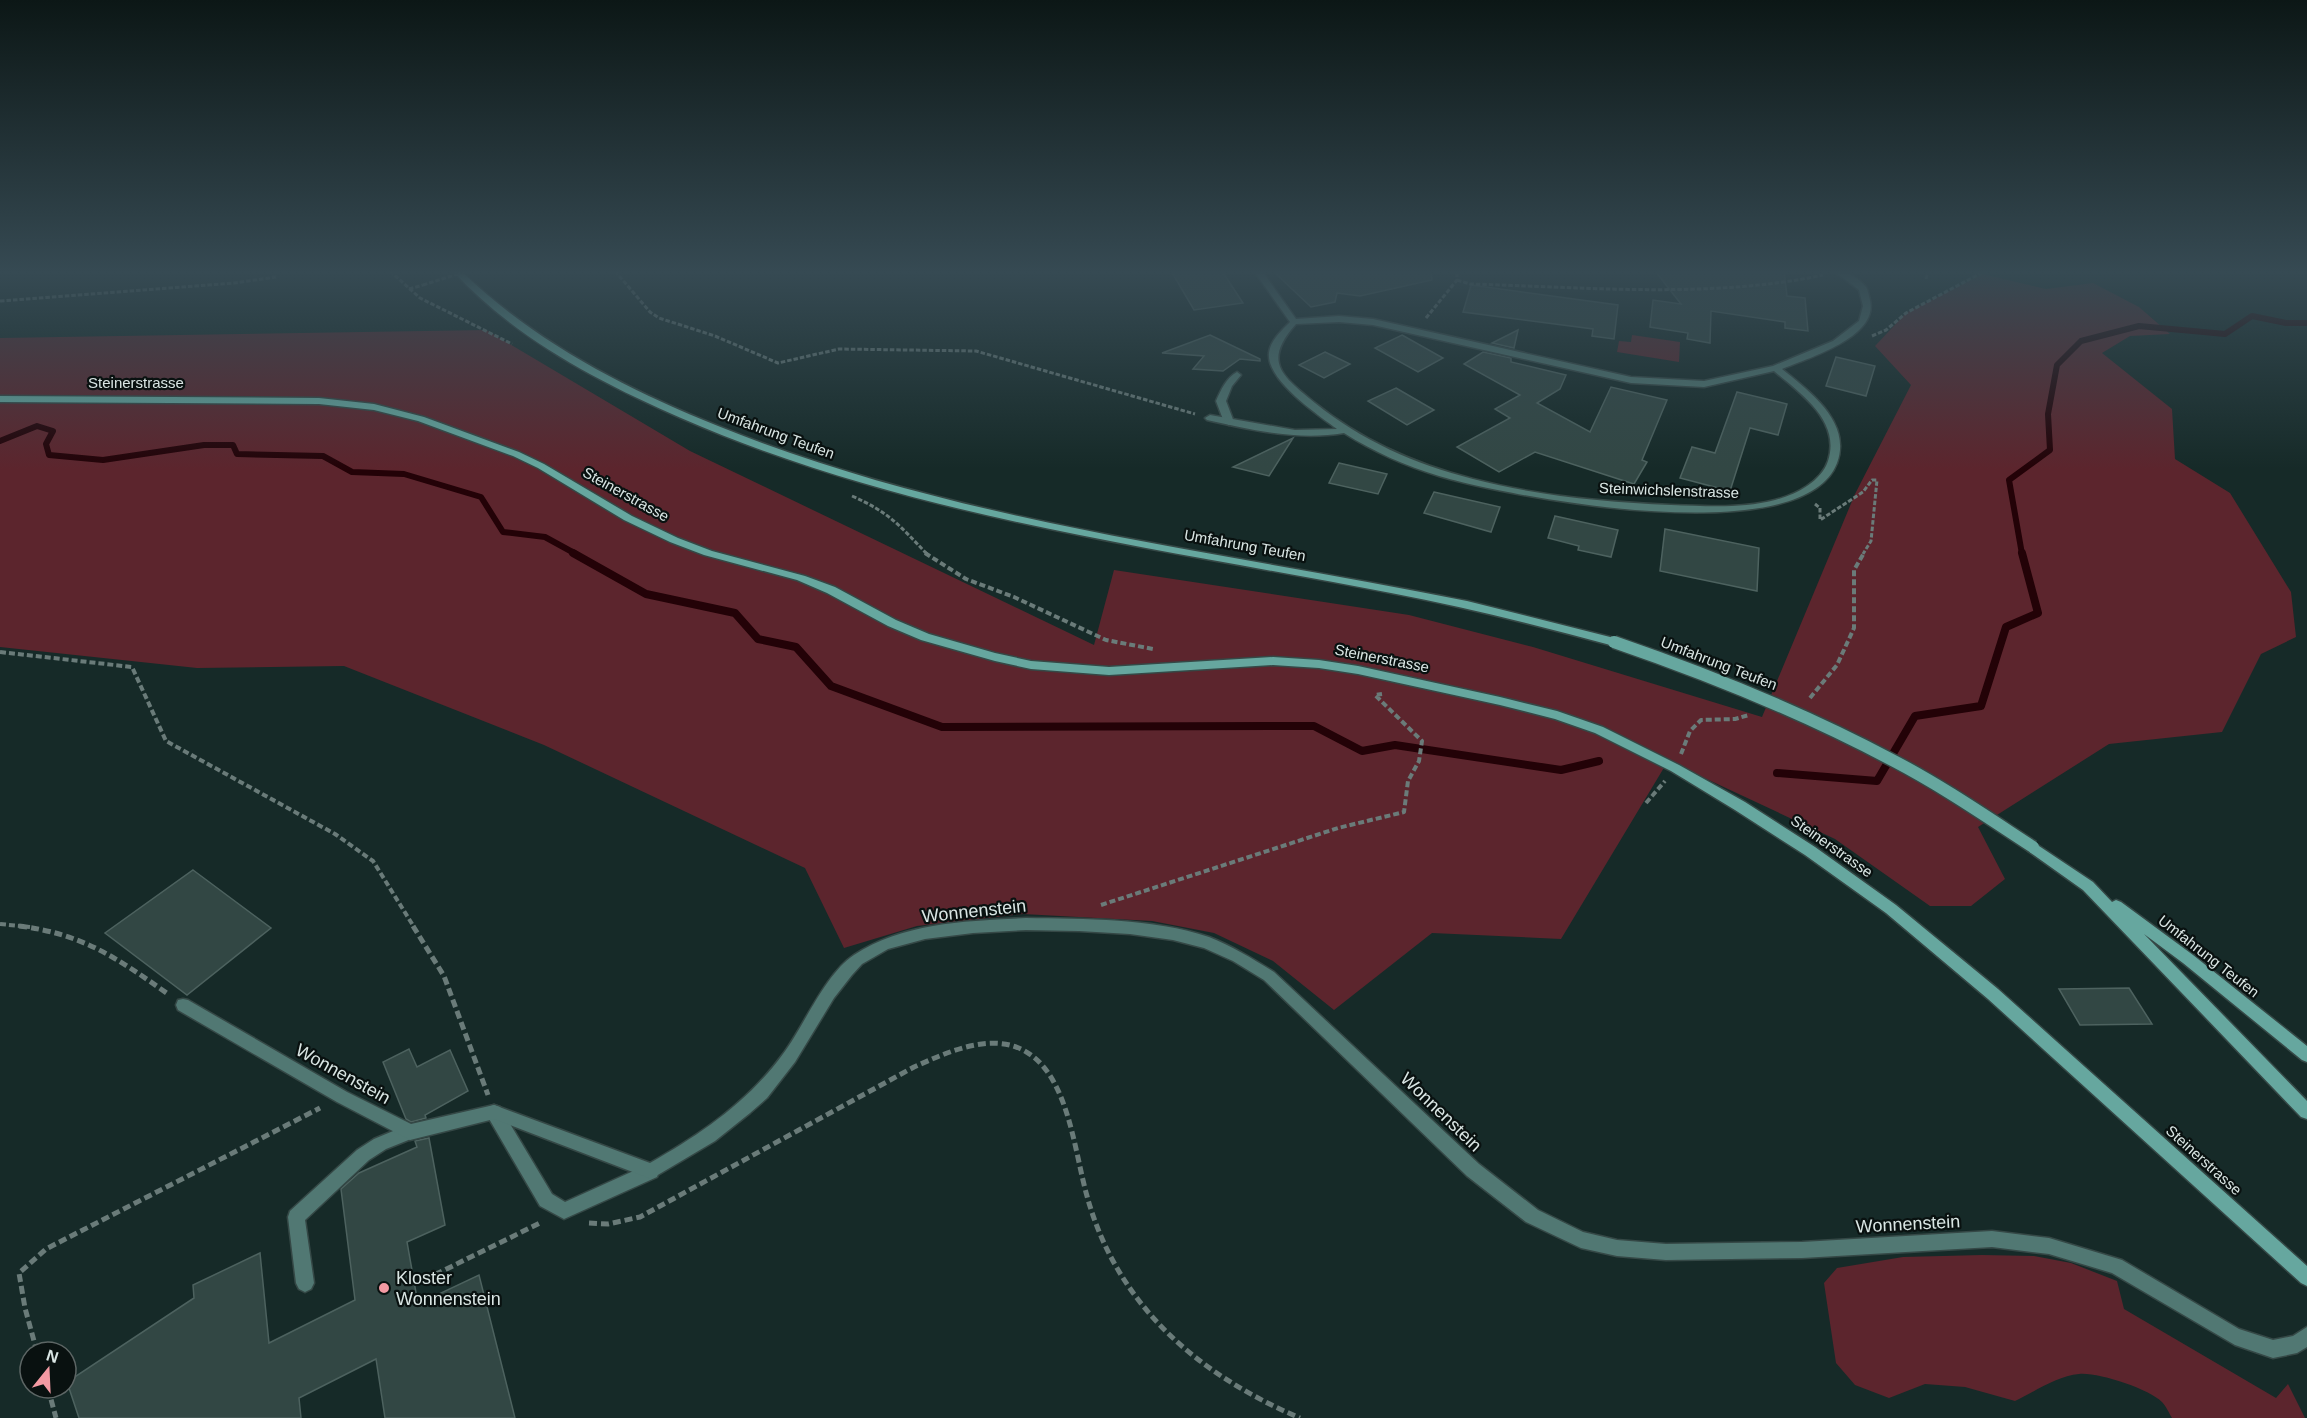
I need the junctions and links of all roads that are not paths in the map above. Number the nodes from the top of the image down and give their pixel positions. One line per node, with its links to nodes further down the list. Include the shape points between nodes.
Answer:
1 (540, 337): 11 (main road, Umfahrung Teufen, bridge, via 612,382 717,429 794,459 934,500 1021,521 1419,593 1614,642 1797,712 1934,784)
2 (1282, 337): 10 (street, Steinwichslenstrasse, via 1273,356 1278,370 1296,392)
3 (1440, 337): 5 (street, via 1631,380 1667,384 1704,384)
4 (1843, 337): 5 (street)
5 (1776, 368): 10 (street, Steinwichslenstrasse, via 1816,403 1829,421 1836,443 1834,461 1826,475 1802,494 1747,508 1636,506 1498,488 1396,458)
6 (1237, 375): 9 (street, via 1221,400)
7 (0, 399): 18 (main road, Steinerstrasse, via 319,401 374,407 421,419 516,454 674,540 801,578 891,623 958,647 1031,665 1069,669 1109,671 1273,661 1358,670 1557,715 1599,730 1675,768 1810,851 1891,909 1993,994)
8 (1210, 418): 9 (street)
9 (1229, 422): 10 (street, via 1308,436)
10 (1346, 430)
11 (2088, 886): 13 (main road, Umfahrung Teufen, via 2188,959); 15 (main road)
12 (183, 1005): 16 (street, Wonnenstein)
13 (2307, 1055)
14 (494, 1112): 16 (street); 17 (street); 17 (street, Wonnenstein, via 546,1200 564,1211)
15 (2307, 1112)
16 (410, 1132): 19 (street, via 363,1155 296,1217)
17 (651, 1171): 20 (street, Wonnenstein, via 731,1122 759,1095 789,1058 822,1002 859,958 909,938 968,927 1081,923 1204,941 1236,955 1269,976 1473,1170 1532,1216 1581,1240 1666,1252 1802,1250 1992,1239 2049,1246 2116,1266 2235,1336 2273,1349 2297,1344)
18 (2307, 1277)
19 (305, 1283)
20 (2307, 1336)

